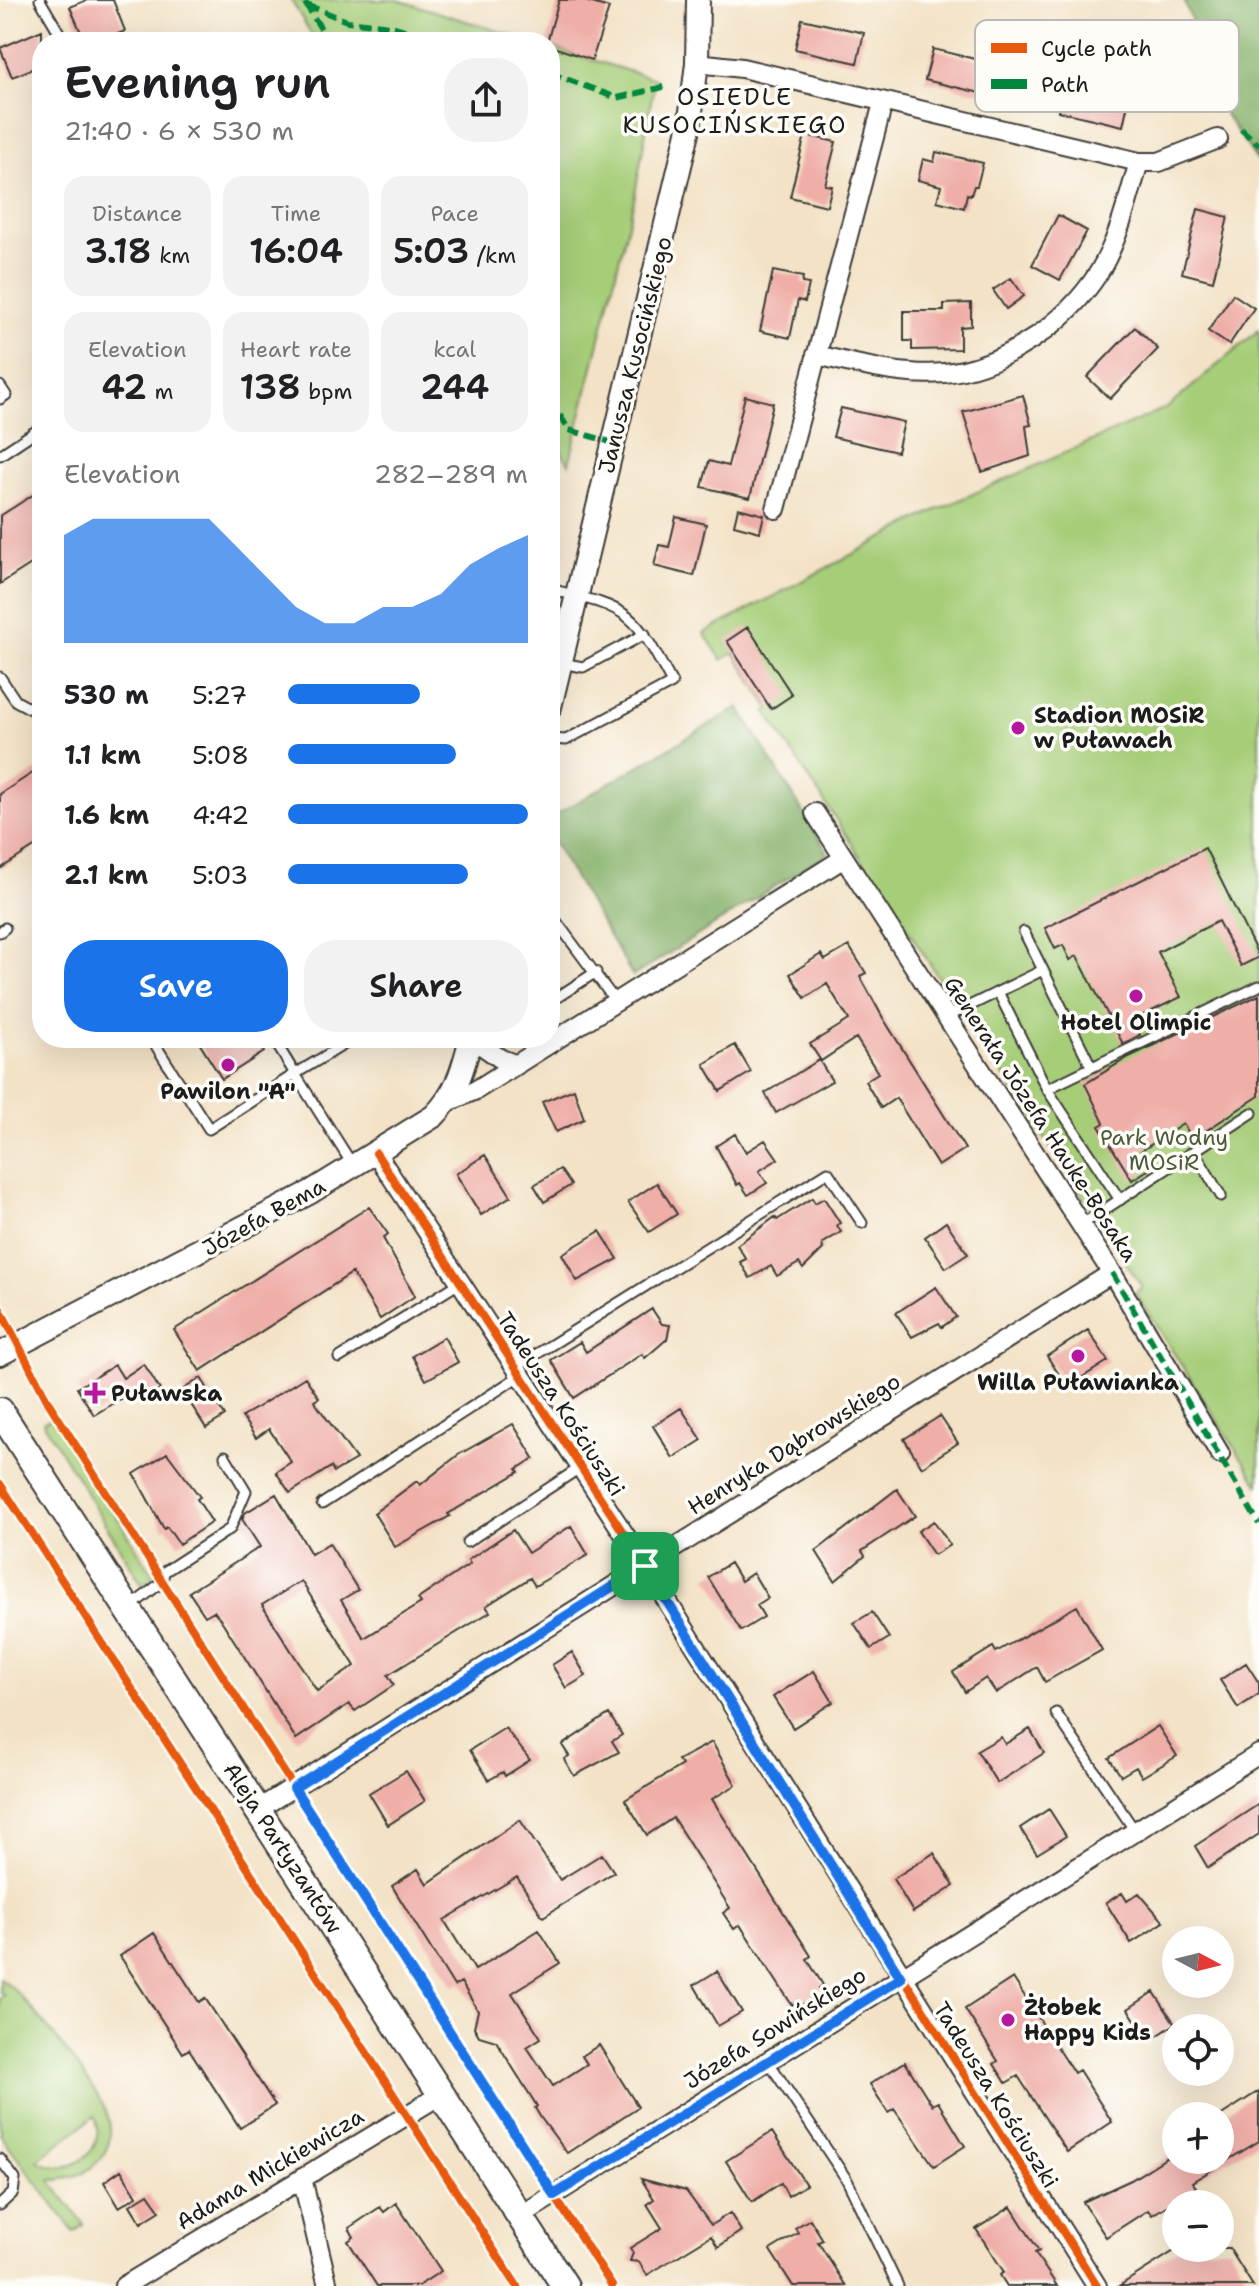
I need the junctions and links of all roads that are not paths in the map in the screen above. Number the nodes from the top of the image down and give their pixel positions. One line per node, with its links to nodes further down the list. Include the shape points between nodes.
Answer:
1 (40, 0): 3 (lane)
2 (698, 0): 4 (street, Janusza Kusocińskiego)
3 (59, 32)
4 (697, 63): 5 (street, via 742,68); 15 (street, Janusza Kusocińskiego, via 674,196)
5 (883, 103): 7 (street); 8 (street)
6 (1218, 139): 7 (street, via 1159,162)
7 (1139, 162): 8 (street, via 1117,233 1098,272 1063,315 1030,340 988,362 944,373 886,371)
8 (816, 355): 13 (street)
9 (0, 386): 10 (lane, via 6,395)
10 (0, 399)
11 (32, 434): 12 (lane)
12 (0, 455)
13 (776, 509)
14 (560, 592): 15 (lane)
15 (577, 596): 16 (lane, via 618,608); 17 (street, Janusza Kusocińskiego)
16 (645, 634): 17 (lane, via 583,667); 21 (lane, via 672,683)
17 (561, 663): 18 (street, Janusza Kusocińskiego)
18 (560, 667)
19 (0, 677): 20 (lane, via 16,701)
20 (32, 710)
21 (560, 740)
22 (815, 813): 23 (street, Generała Józefa Hauke-Bosaka)
23 (844, 858): 31 (street, Józefa Bema); 32 (street, Generała Józefa Hauke-Bosaka)
24 (560, 926): 27 (lane)
25 (1024, 932): 26 (lane)
26 (1043, 970): 29 (lane); 41 (lane)
27 (596, 972): 30 (lane); 31 (lane)
28 (1259, 986): 41 (lane)
29 (998, 992): 32 (lane); 43 (lane)
30 (560, 995)
31 (616, 1002): 33 (street, Józefa Bema)
32 (947, 1017): 52 (street, Generała Józefa Hauke-Bosaka)
33 (560, 1038)
34 (157, 1048): 42 (lane, via 209,1129)
35 (279, 1048): 42 (lane)
36 (338, 1048): 42 (lane)
37 (468, 1048): 44 (street)
38 (485, 1048): 40 (street)
39 (544, 1048): 40 (street, Józefa Bema)
40 (517, 1065): 44 (street, Józefa Bema)
41 (1091, 1066): 43 (lane)
42 (295, 1074): 48 (lane)
43 (1047, 1089): 50 (lane)
44 (450, 1101): 47 (street, Józefa Bema)
45 (1252, 1113): 46 (lane)
46 (1194, 1151): 49 (lane); 50 (lane)
47 (376, 1153): 48 (street, Józefa Bema); 54 (street, Tadeusza Kościuszki)
48 (353, 1167): 55 (street, Józefa Bema)
49 (1221, 1196)
50 (1120, 1200): 52 (lane)
51 (862, 1223): 57 (lane, via 828,1172)
52 (1081, 1225): 53 (street, Generała Józefa Hauke-Bosaka)
53 (1112, 1273): 59 (street, Generała Józefa Hauke-Bosaka); 64 (street, Henryka Dąbrowskiego)
54 (461, 1282): 56 (lane); 57 (street, Tadeusza Kościuszki)
55 (0, 1354)
56 (339, 1358)
57 (518, 1371): 61 (street, Tadeusza Kościuszki); 62 (lane)
58 (0, 1411): 65 (main road, Aleja Partyzantów)
59 (1220, 1454)
60 (225, 1456): 65 (lane, via 246,1491 230,1529 164,1572 162,1582)
61 (581, 1467): 63 (lane); 64 (street, Tadeusza Kościuszki)
62 (322, 1504)
63 (467, 1542)
64 (645, 1566): 68 (street, Henryka Dąbrowskiego); 70 (street, Tadeusza Kościuszki)
65 (129, 1608): 68 (main road, Aleja Partyzantów)
66 (1056, 1713): 69 (lane)
67 (1259, 1754): 69 (street, Józefa Sowińskiego)
68 (257, 1810): 72 (main road, Aleja Partyzantów)
69 (1135, 1831): 70 (street, Józefa Sowińskiego)
70 (901, 1978): 71 (street, Józefa Sowińskiego); 81 (street, Tadeusza Kościuszki)
71 (768, 2061): 76 (street, Józefa Sowińskiego); 80 (lane, via 847,2180)
72 (442, 2094): 74 (street, Adama Mickiewicza); 76 (main road, Aleja Partyzantów)
73 (0, 2159): 75 (lane, via 15,2179 13,2193)
74 (302, 2178): 77 (street, Adama Mickiewicza); 78 (street)
75 (0, 2205)
76 (520, 2216): 79 (main road, Aleja Partyzantów)
77 (124, 2286)
78 (328, 2286)
79 (565, 2286)
80 (898, 2286)
81 (1097, 2286)

